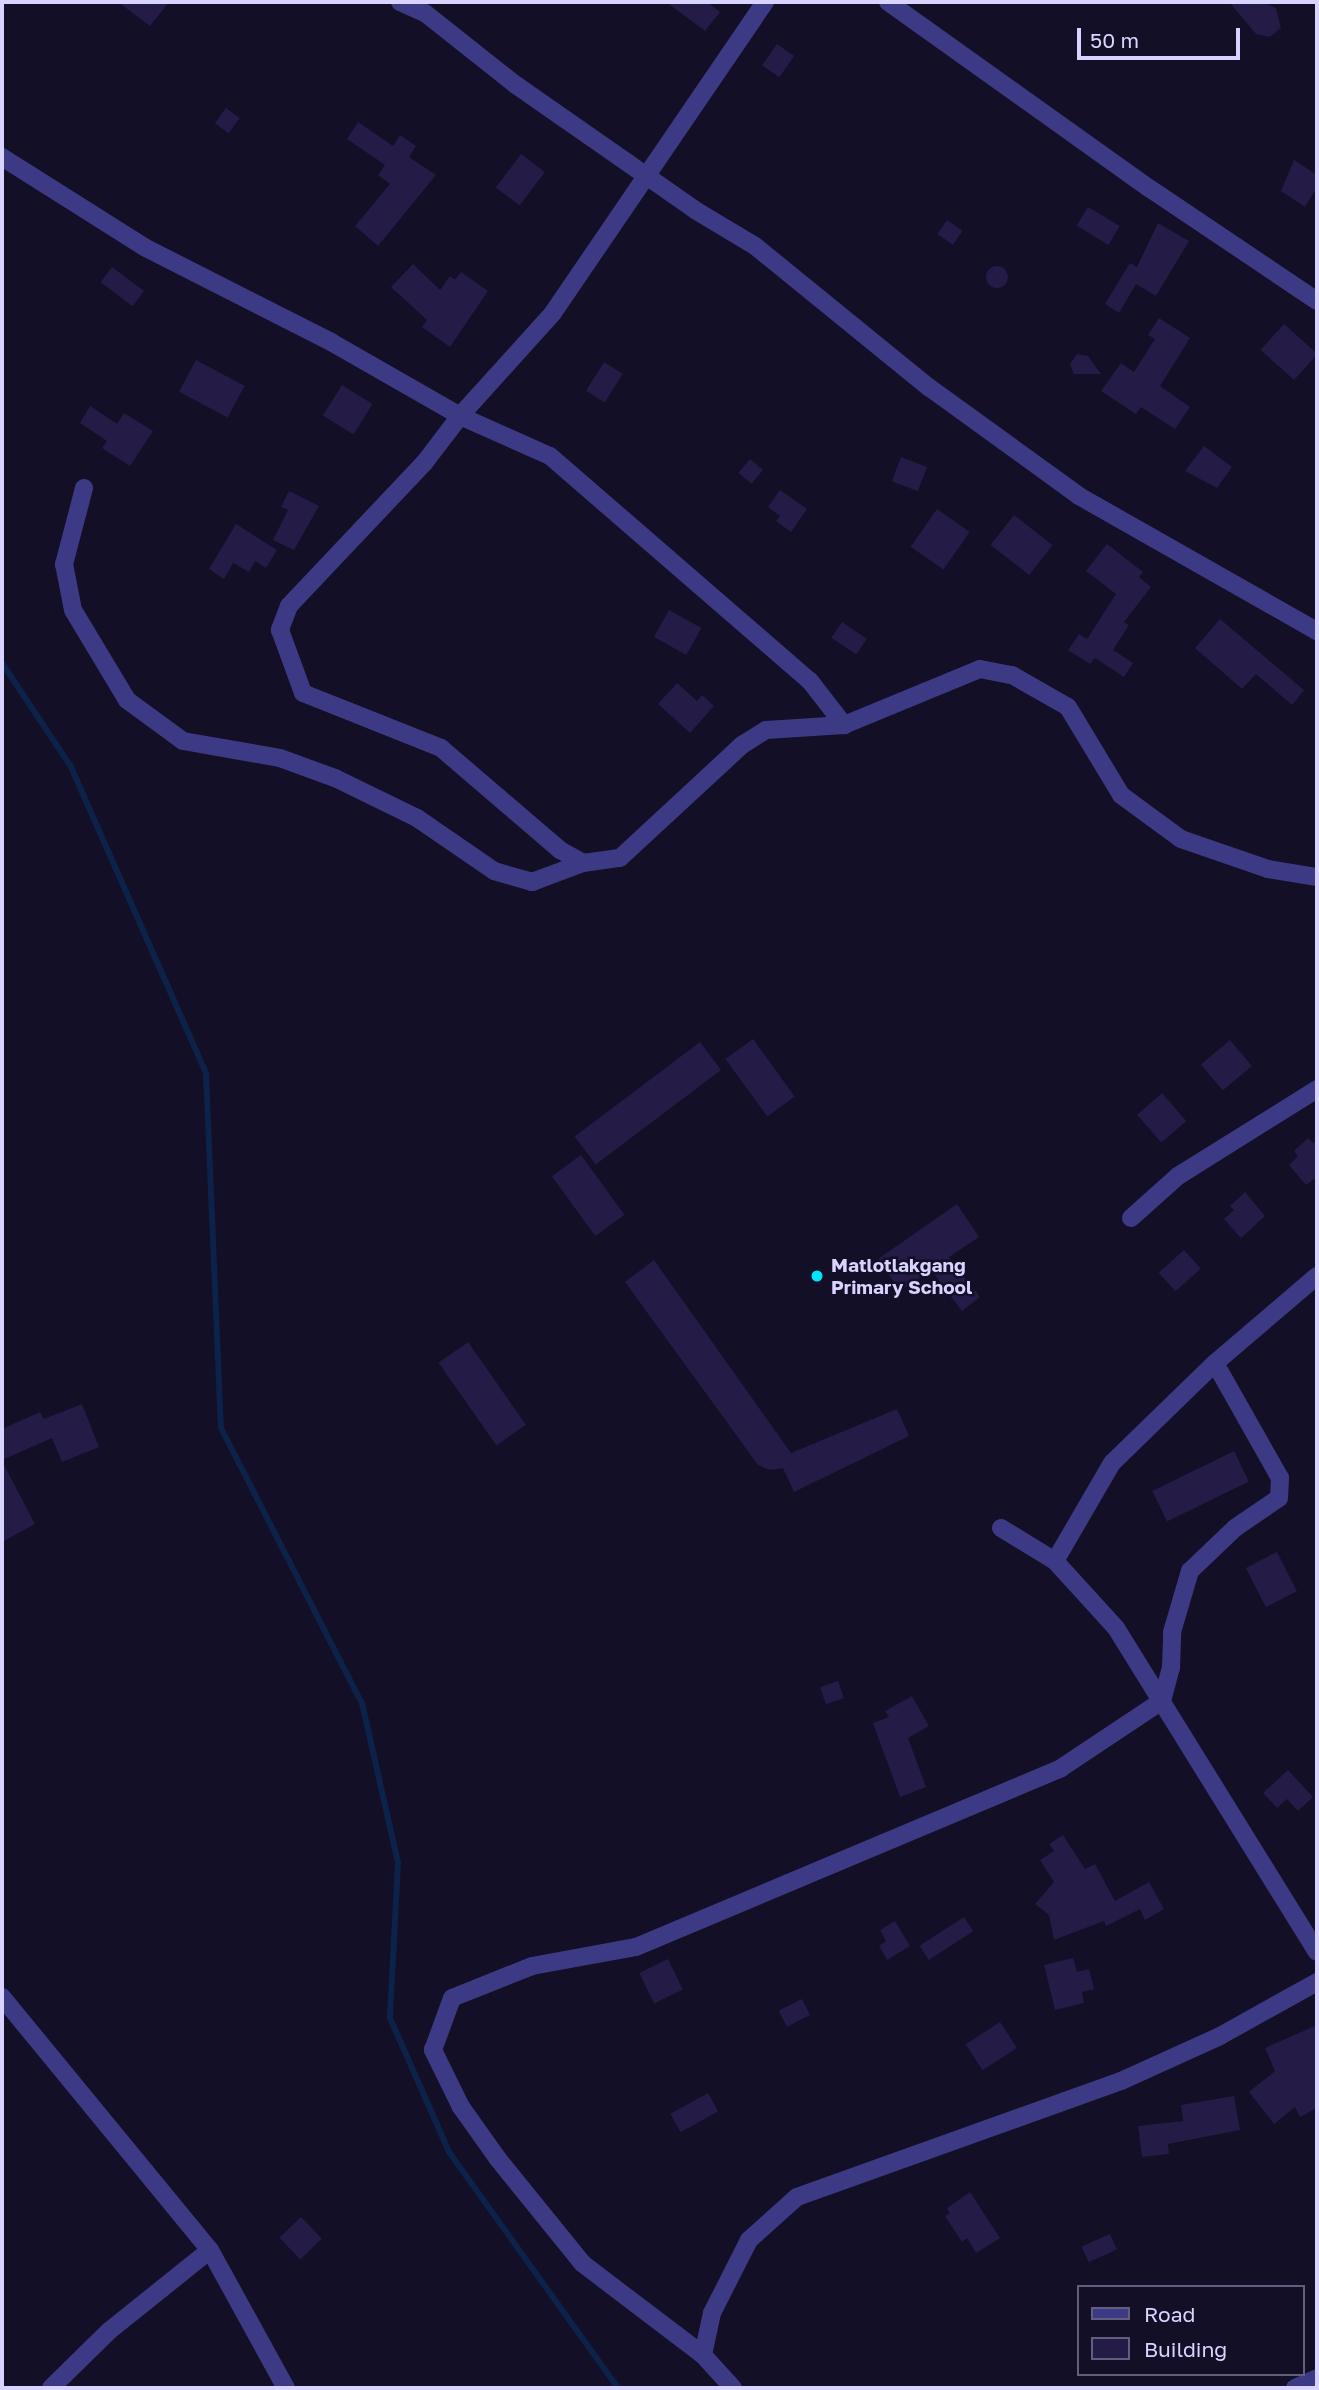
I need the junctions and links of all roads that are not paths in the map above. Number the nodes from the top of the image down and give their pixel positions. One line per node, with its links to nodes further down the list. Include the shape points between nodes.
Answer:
1 (400, 2): 5 (street, via 425,13 516,85)
2 (765, 2): 5 (street)
3 (888, 2): 6 (street)
4 (2, 157): 7 (street, via 146,248 331,342)
5 (647, 175): 7 (street, via 553,313); 9 (street, via 755,246 930,388 1079,496)
6 (1317, 301)
7 (460, 416): 10 (street, via 550,456 810,681); 11 (street, via 425,463 289,606 280,630 303,693 441,748 560,850)
8 (84, 488): 11 (street, via 64,564 73,610 127,700 183,741 281,758 335,778 417,818 494,871 532,882)
9 (1317, 631)
10 (844, 725): 11 (street, via 766,730 742,745 620,858); 12 (street, via 980,669 1012,675 1068,707 1122,795 1181,839 1268,869)
11 (583, 863)
12 (1317, 877)
13 (1317, 1089): 14 (street, via 1178,1176)
14 (1131, 1218)
15 (1317, 1276): 16 (street)
16 (1215, 1363): 18 (street, via 1112,1463); 19 (street, via 1280,1478 1279,1498 1235,1528 1190,1571 1172,1632 1171,1668)
17 (1001, 1528): 18 (street)
18 (1055, 1561): 19 (street, via 1116,1628)
19 (1162, 1701): 20 (street); 25 (street, via 1061,1768 636,1947 532,1966 452,1998 433,2050 461,2107 583,2264)
20 (1311, 1929): 21 (street)
21 (1317, 1952)
22 (1317, 1982): 25 (street, via 1220,2036 1121,2081 797,2197 749,2240 712,2313)
23 (2, 1997): 24 (street)
24 (210, 2250): 27 (street, via 109,2331); 28 (street)
25 (703, 2355): 29 (street)
26 (1317, 2378): 30 (street)
27 (51, 2388)
28 (286, 2388)
29 (733, 2388)
30 (1295, 2388)

